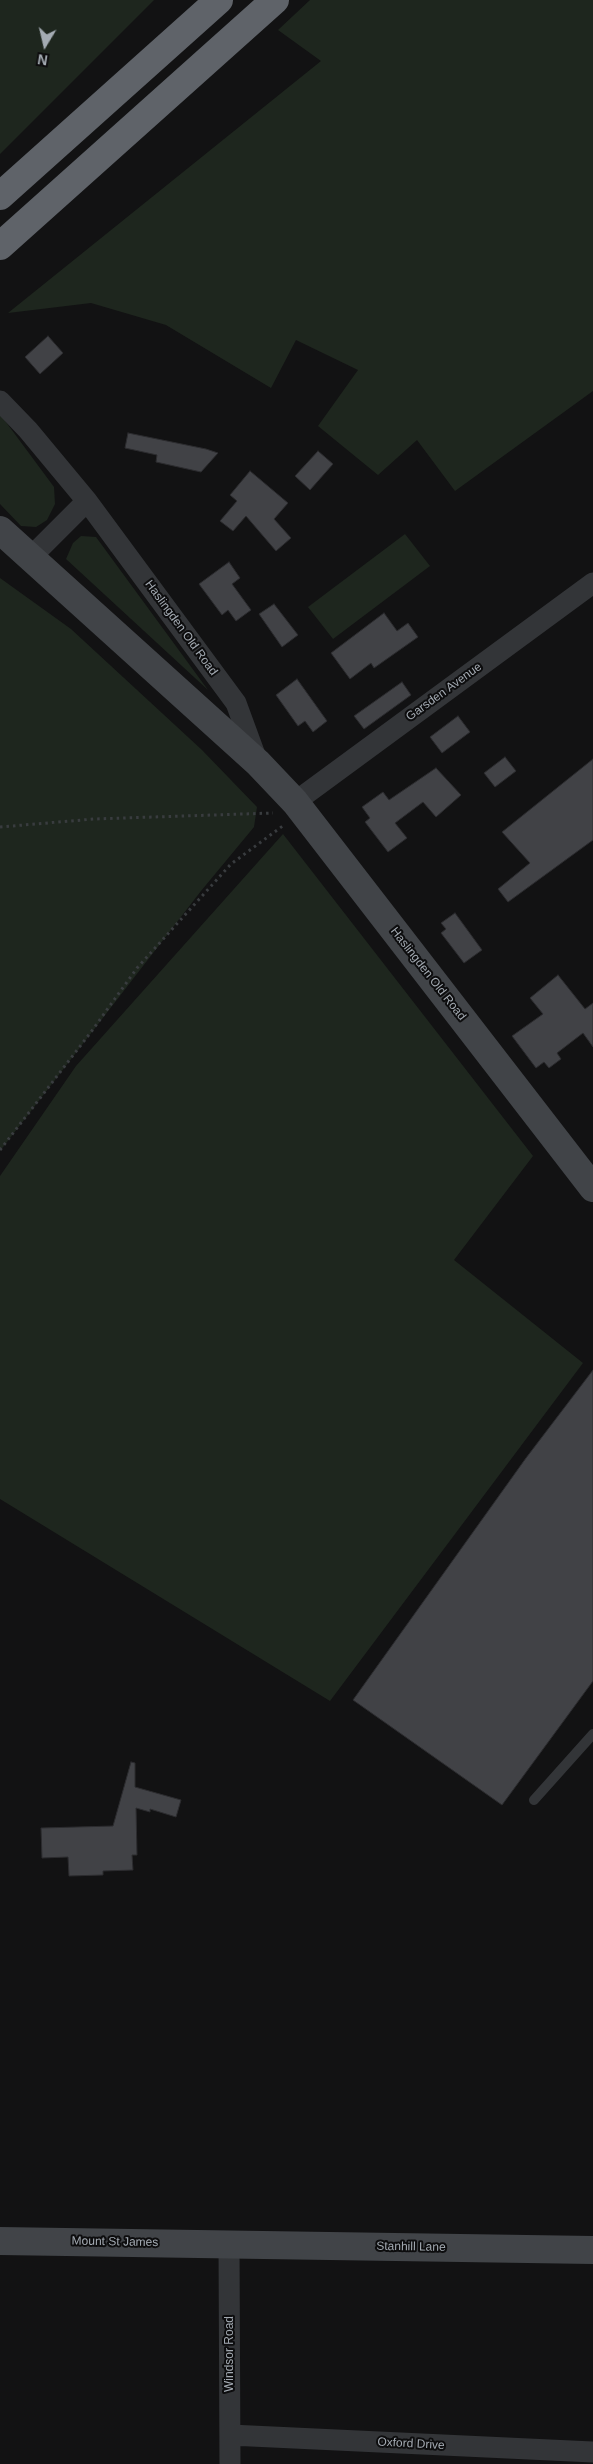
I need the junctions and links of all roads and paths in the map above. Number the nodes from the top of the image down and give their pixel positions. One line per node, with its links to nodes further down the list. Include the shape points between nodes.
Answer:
1 (219, 0): 3 (highway)
2 (275, 0): 4 (highway)
3 (0, 196)
4 (0, 246)
5 (0, 401): 6 (street, Haslingden Old Road)
6 (87, 502): 8 (street); 10 (street, Haslingden Old Road, via 236,703)
7 (0, 530): 8 (main road, Haslingden Old Road)
8 (32, 557): 10 (main road, Haslingden Old Road)
9 (593, 583): 11 (street, Garsden Avenue)
10 (258, 763): 11 (main road, Haslingden Old Road)
11 (299, 807): 12 (path); 13 (path, via 231,864 137,968); 14 (main road, Haslingden Old Road)
12 (0, 827)
13 (0, 1150)
14 (593, 1188)
15 (593, 1734): 16 (lane)
16 (534, 1800)
17 (0, 2241): 18 (main road, Mount St James)
18 (229, 2244): 19 (main road, Stanhill Lane); 20 (street, Windsor Road)
19 (593, 2250)
20 (230, 2435): 21 (street, Oxford Drive); 22 (street, Windsor Road)
21 (593, 2452)
22 (230, 2464)

